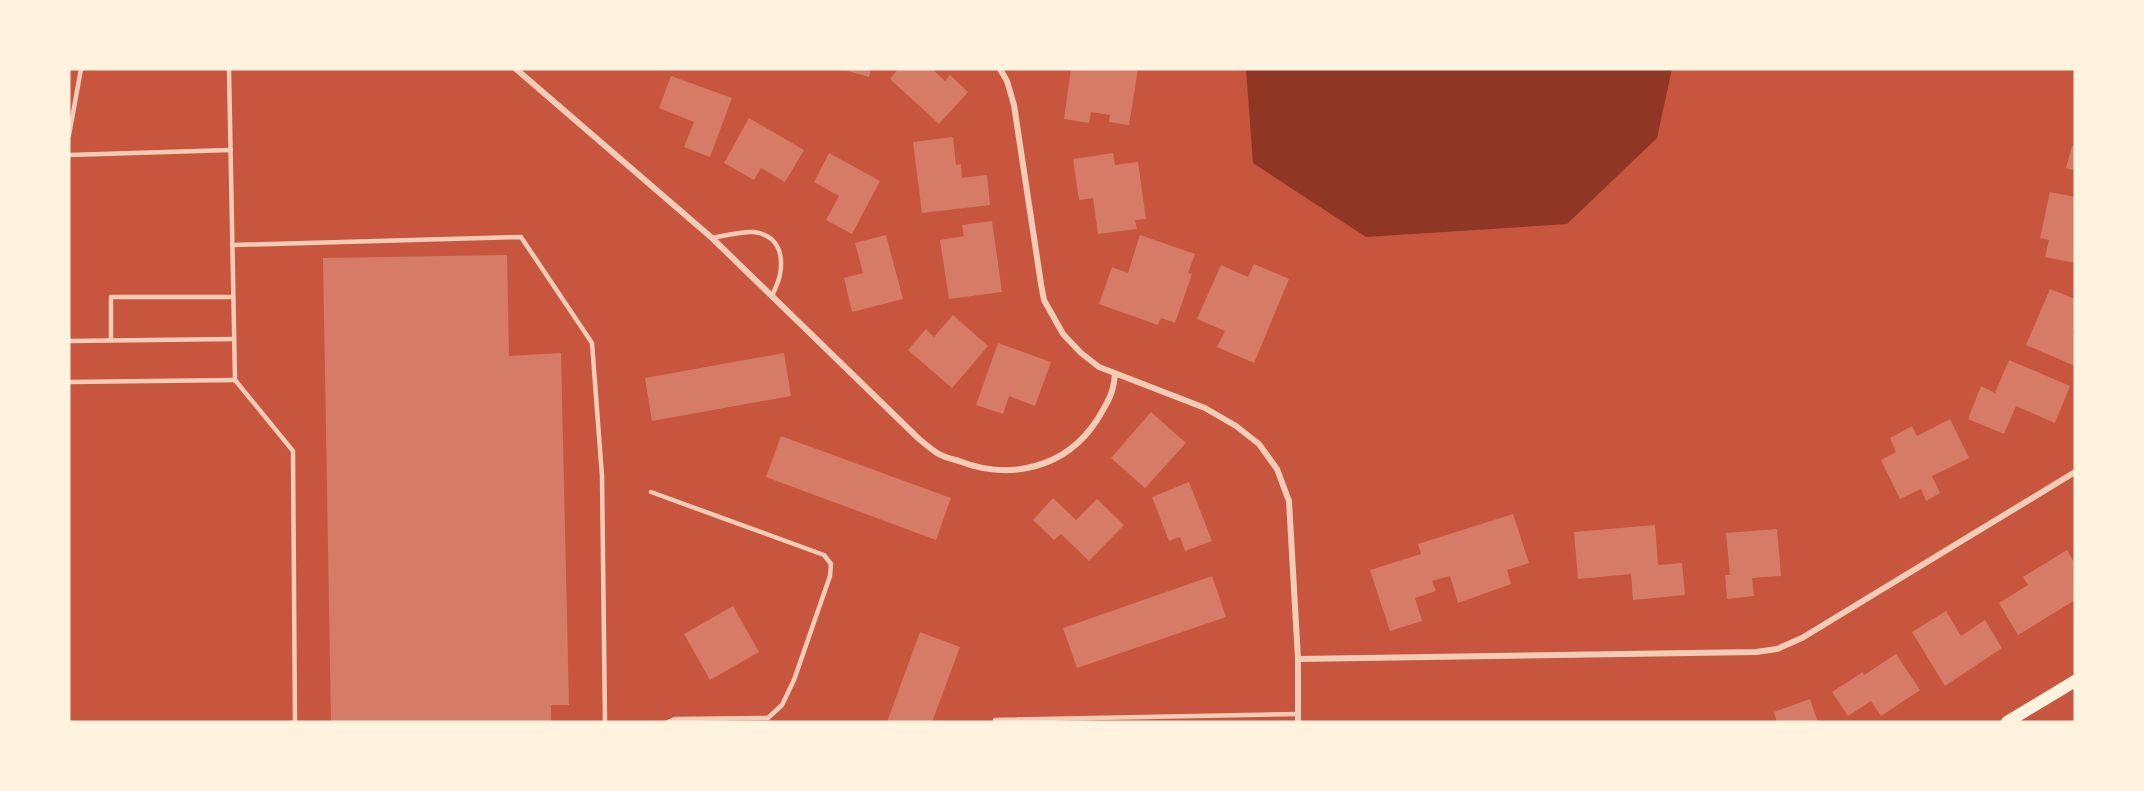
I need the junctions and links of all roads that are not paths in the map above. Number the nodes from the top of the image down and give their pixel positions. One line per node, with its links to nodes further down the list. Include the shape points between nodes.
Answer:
1 (81, 69): 5 (lane)
2 (229, 69): 6 (lane)
3 (516, 69): 8 (street)
4 (1000, 69): 15 (street, via 1014,105 1044,300 1063,334 1081,353)
5 (69, 135)
6 (231, 150): 7 (lane); 9 (lane)
7 (69, 155)
8 (712, 238): 11 (street); 11 (lane, via 752,232 767,235 776,243 780,275)
9 (232, 245): 10 (lane); 25 (lane, via 521,237 592,343 602,476)
10 (233, 297): 12 (lane); 13 (lane, via 111,297)
11 (772, 297): 15 (street, via 919,439 938,454 974,467 1012,471 1055,458 1090,430 1113,395)
12 (234, 339): 13 (lane); 16 (lane)
13 (111, 340): 14 (lane)
14 (69, 341)
15 (1115, 374): 20 (street, via 1205,408 1236,426 1259,444 1277,469 1288,501)
16 (235, 380): 17 (lane); 24 (lane, via 293,451)
17 (69, 382)
18 (2075, 472): 20 (street, via 1802,638 1777,649)
19 (651, 492): 26 (lane, via 824,555 831,564 795,681 783,705 768,718)
20 (1298, 659): 22 (street)
21 (2075, 681): 28 (main road)
22 (1298, 714): 23 (lane); 27 (street)
23 (995, 720)
24 (295, 722)
25 (605, 722)
26 (668, 722)
27 (1298, 722)
28 (2007, 722)

